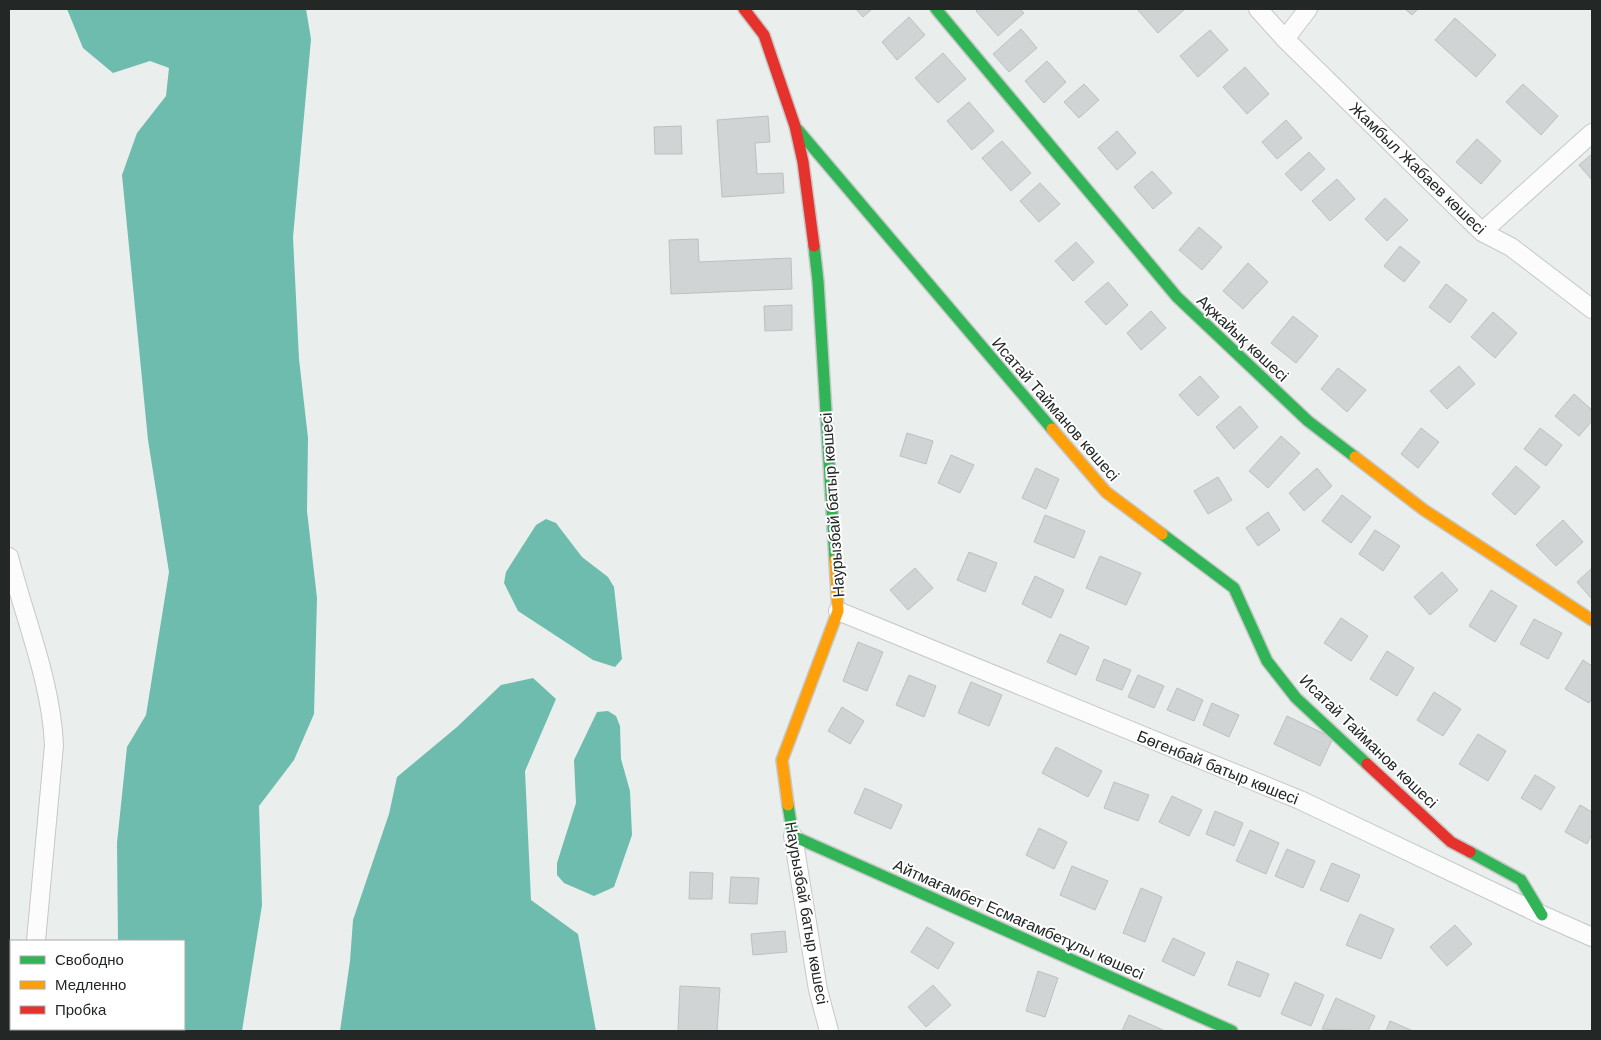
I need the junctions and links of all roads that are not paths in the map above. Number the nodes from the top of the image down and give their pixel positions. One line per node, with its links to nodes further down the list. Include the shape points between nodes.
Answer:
1 (744, 9): 6 (street, Наурызбай батыр көшесі, via 764,35)
2 (936, 9): 12 (street, Ақжайық көшесі, via 1176,297 1308,421 1424,510)
3 (1258, 9): 5 (street, Жамбыл Жабаев көшесі)
4 (1308, 9): 5 (street)
5 (1285, 39): 8 (street, Жамбыл Жабаев көшесі)
6 (795, 126): 11 (street, Наурызбай батыр көшесі, via 803,162 818,281); 14 (street, Исатай Тайманов көшесі, via 1106,492 1234,588 1267,661 1296,698 1451,842 1521,880)
7 (1592, 134): 8 (street)
8 (1482, 232): 9 (street, Жамбыл Жабаев көшесі, via 1511,247)
9 (1592, 309)
10 (9, 557): 16 (street, via 44,672 53,716 54,745)
11 (838, 611): 13 (street, Наурызбай батыр көшесі, via 782,760); 14 (street, Бөгенбай батыр көшесі, via 1300,800)
12 (1592, 620)
13 (793, 836): 17 (street, Наурызбай батыр көшесі, via 818,990); 18 (street, Айтмағамбет Есмағамбетұлы көшесі)
14 (1542, 915): 15 (street, Бөгенбай батыр көшесі)
15 (1592, 937)
16 (36, 940)
17 (829, 1031)
18 (1232, 1031)

